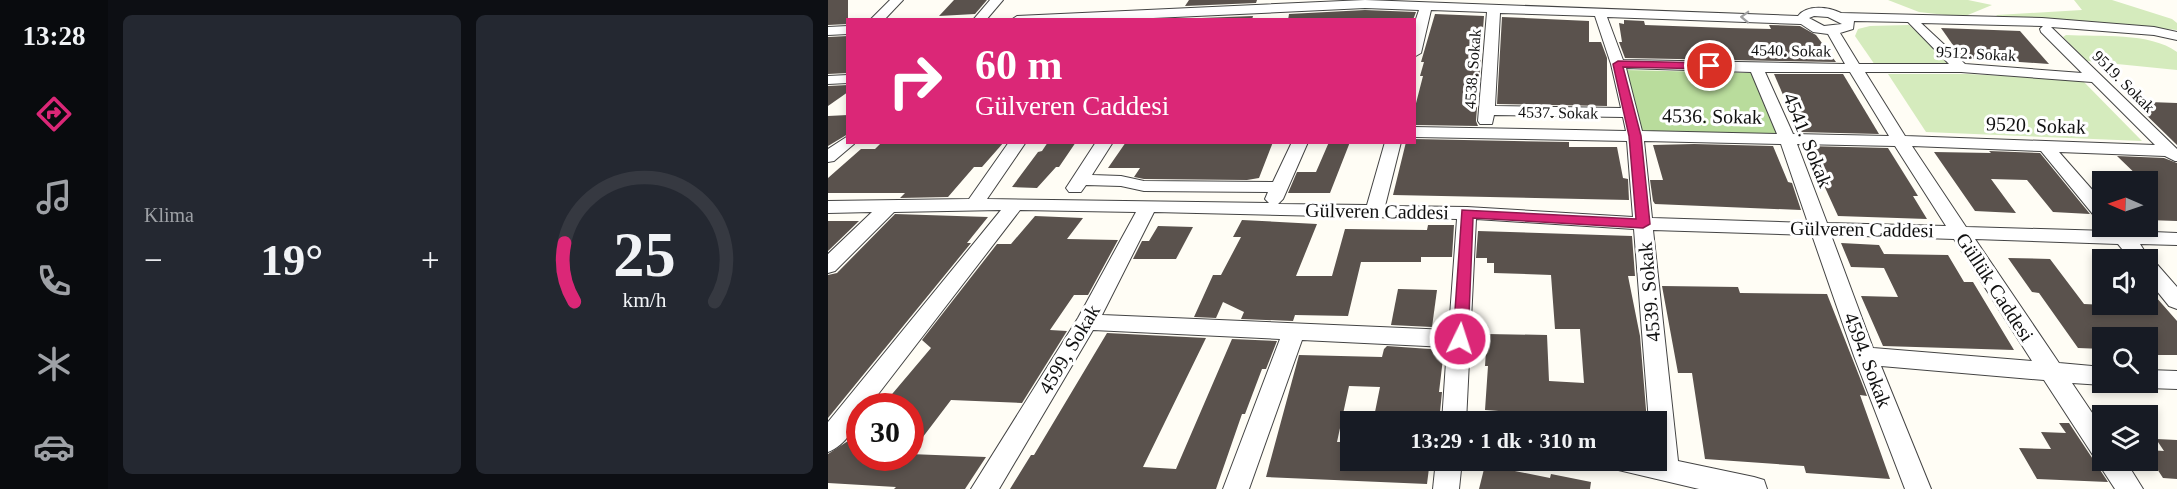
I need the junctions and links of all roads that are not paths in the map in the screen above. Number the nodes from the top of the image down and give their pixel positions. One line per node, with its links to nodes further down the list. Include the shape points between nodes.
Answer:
1 (897, 0): 14 (street)
2 (997, 0): 15 (street)
3 (1119, 0): 13 (street)
4 (1797, 0): 12 (street)
5 (1359, 2): 6 (street); 9 (street)
6 (1277, 3): 13 (street)
7 (1444, 3): 9 (street); 10 (street)
8 (1533, 4): 10 (street); 11 (street)
9 (1426, 5): 25 (street)
10 (1494, 7): 33 (street, 4538. Sokak)
11 (1599, 11): 17 (street, one-way to 11); 26 (street, 4539. Sokak)
12 (1816, 12): 17 (street, via 1806,14); 18 (street)
13 (1107, 17): 16 (street)
14 (878, 18)
15 (981, 18)
16 (1077, 18)
17 (1803, 20): 23 (street)
18 (1845, 20): 19 (street); 23 (street, via 1842,30); 24 (street, via 2042,22)
19 (1914, 23): 20 (street); 28 (street)
20 (2046, 29): 24 (street); 31 (street, 9519. Sokak)
21 (846, 30): 22 (street)
22 (828, 31)
23 (1832, 31): 29 (street, Güllük Caddesi)
24 (2177, 36)
25 (1416, 45)
26 (1618, 64): 27 (street, 4540. Sokak); 34 (street, 4539. Sokak)
27 (1755, 68): 29 (street, 4540. Sokak); 38 (street, 4541. Sokak)
28 (1961, 68): 29 (street, 9512. Sokak); 31 (street, 9512. Sokak)
29 (1855, 69): 39 (street, Güllük Caddesi)
30 (846, 78): 32 (street)
31 (2095, 78): 46 (street, 9519. Sokak)
32 (828, 80)
33 (1487, 110): 34 (street, 4537. Sokak); 36 (street, 4538. Sokak)
34 (1630, 113): 37 (street, 4539. Sokak)
35 (1416, 132): 36 (street, 4536. Sokak)
36 (1484, 133): 37 (street, 4536. Sokak)
37 (1635, 136): 38 (street, 4536. Sokak); 60 (street, 4539. Sokak)
38 (1786, 138): 39 (street, 4536. Sokak); 61 (street, 4541. Sokak)
39 (1900, 141): 45 (street, 9520. Sokak); 62 (street, Güllük Caddesi)
40 (846, 143): 47 (street)
41 (1017, 144): 52 (street)
42 (1104, 144): 48 (street)
43 (1299, 144): 49 (street)
44 (1392, 144): 58 (street)
45 (2045, 146): 46 (street, 9520. Sokak); 50 (street)
46 (2173, 155)
47 (828, 157)
48 (1080, 180): 49 (street, via 1144,186); 53 (street)
49 (1279, 187): 57 (street)
50 (2092, 201)
51 (1015, 204): 52 (street, Gülveren Caddesi); 53 (street, Gülveren Caddesi); 80 (street)
52 (974, 205): 54 (street, Gülveren Caddesi)
53 (1063, 205): 55 (street, Gülveren Caddesi)
54 (889, 206): 56 (street, Gülveren Caddesi); 66 (street)
55 (1149, 206): 57 (street, Gülveren Caddesi); 69 (street, 4599, Sokak)
56 (828, 207)
57 (1269, 209): 58 (street, Gülveren Caddesi)
58 (1374, 212): 59 (street, Gülveren Caddesi)
59 (1467, 213): 60 (street, Gülveren Caddesi); 71 (street)
60 (1643, 224): 61 (street, Gülveren Caddesi); 78 (street, 4539. Sokak)
61 (1821, 231): 62 (street, Gülveren Caddesi); 72 (street, 4594. Sokak)
62 (1962, 236): 64 (street, Gülveren Caddesi); 73 (street, Güllük Caddesi)
63 (2177, 239): 64 (street, Gülveren Caddesi)
64 (2128, 243): 65 (street, Gülveren Caddesi)
65 (2177, 251)
66 (828, 266)
67 (2158, 279): 68 (street)
68 (2177, 301)
69 (1087, 322): 70 (street); 84 (street, 4599, Sokak)
70 (1294, 330): 71 (street); 85 (street)
71 (1460, 339): 77 (street)
72 (1865, 356): 73 (street); 88 (street, 4594. Sokak)
73 (2051, 373): 74 (street); 79 (street, Güllük Caddesi)
74 (2092, 375)
75 (2158, 379): 76 (street)
76 (2177, 380)
77 (1455, 411)
78 (1660, 411)
79 (2092, 434)
80 (828, 441)
81 (1448, 471): 86 (street)
82 (1666, 471): 87 (street)
83 (2118, 471): 89 (street)
84 (984, 489)
85 (1236, 489)
86 (1446, 489)
87 (1754, 489)
88 (1918, 489)
89 (2130, 489)

